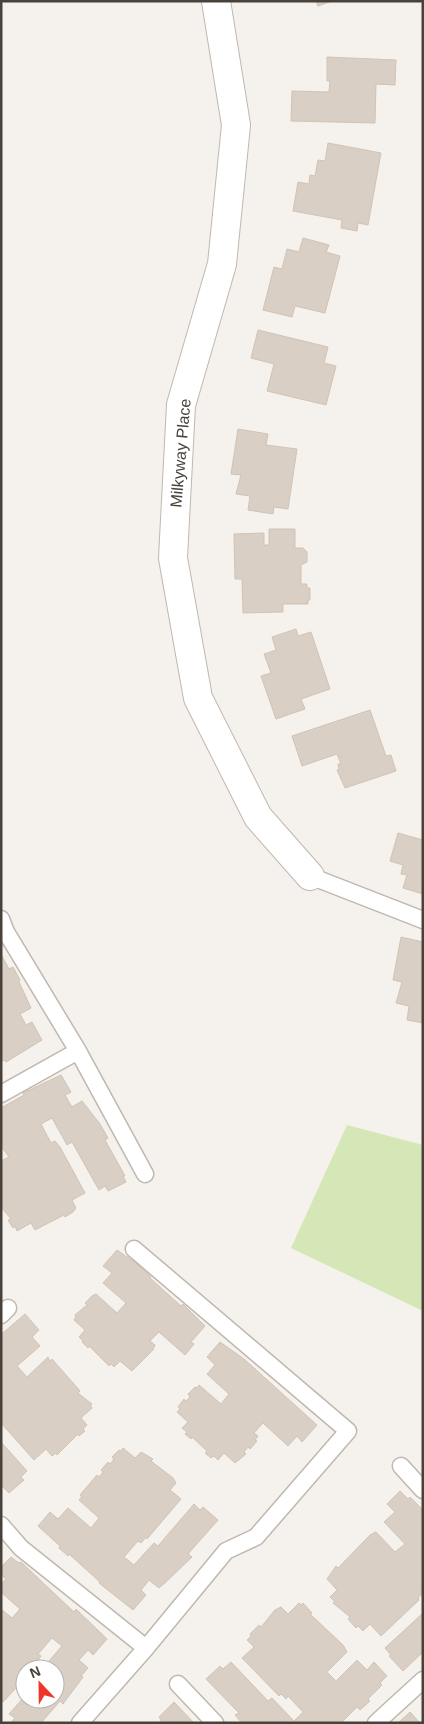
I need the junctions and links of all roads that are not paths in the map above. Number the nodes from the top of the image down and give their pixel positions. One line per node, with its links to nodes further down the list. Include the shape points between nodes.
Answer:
1 (216, 1): 2 (street, Milkyway Place, via 236,125 222,264 181,406 173,558 198,698 258,816)
2 (310, 876): 4 (lane)
3 (1, 919): 5 (lane)
4 (423, 920)
5 (78, 1051): 6 (lane); 7 (lane)
6 (1, 1094)
7 (145, 1174)
8 (134, 1249): 12 (lane, via 348,1431 256,1537 226,1551)
9 (401, 1466): 10 (lane)
10 (423, 1490)
11 (1, 1525): 12 (lane, via 21,1548)
12 (146, 1648): 15 (lane)
13 (423, 1680): 17 (lane)
14 (178, 1684): 16 (lane)
15 (80, 1723)
16 (215, 1723)
17 (376, 1723)

